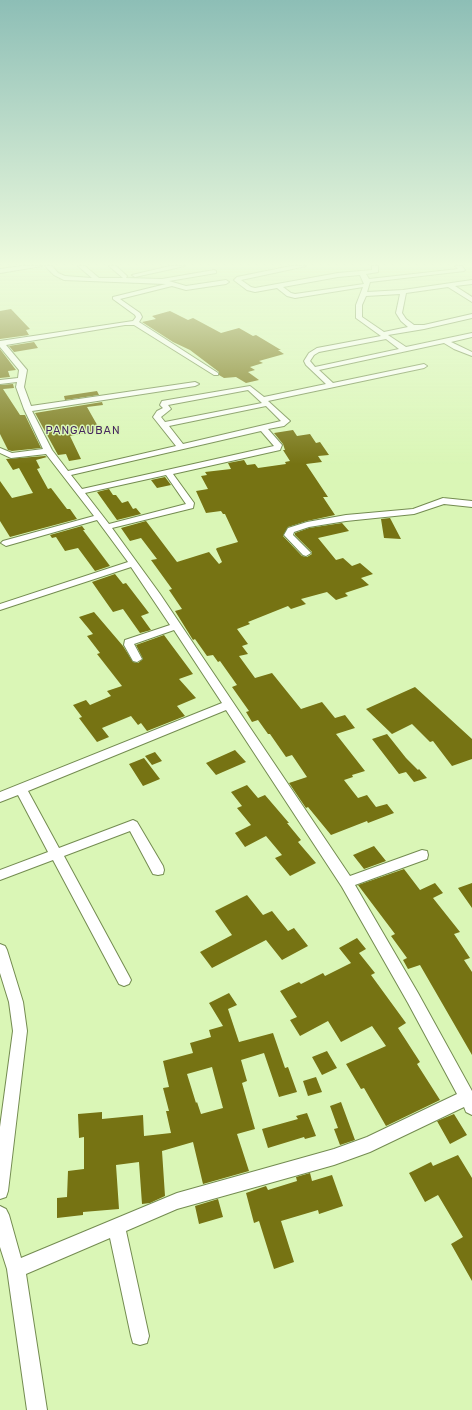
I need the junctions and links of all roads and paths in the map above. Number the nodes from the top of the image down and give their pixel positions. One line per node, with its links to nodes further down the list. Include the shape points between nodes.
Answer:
1 (73, 332): 8 (street)
2 (149, 332): 13 (street)
3 (378, 332): 6 (street)
4 (399, 332): 6 (street)
5 (472, 335): 7 (street)
6 (384, 336): 9 (street); 12 (street, via 317,350 307,361)
7 (445, 341): 9 (street); 10 (street)
8 (1, 344): 14 (street, via 22,370)
9 (406, 350): 12 (street)
10 (472, 354)
11 (424, 366): 17 (street)
12 (314, 369): 17 (street)
13 (216, 374)
14 (21, 380): 15 (street); 19 (street, via 20,387)
15 (0, 382)
16 (194, 384): 19 (street)
17 (332, 386): 18 (street)
18 (264, 402): 20 (street); 20 (street, via 252,389 247,388 166,403 164,405 167,409 157,416); 21 (street, via 286,422)
19 (28, 409): 24 (street)
20 (164, 424): 22 (street)
21 (262, 428): 22 (street); 25 (street, via 278,445 277,448)
22 (181, 447): 26 (street)
23 (0, 450): 24 (street, via 11,456)
24 (48, 451): 26 (street)
25 (168, 472): 27 (street); 30 (street, via 190,506)
26 (65, 474): 27 (street)
27 (79, 492): 29 (street)
28 (472, 504): 32 (street, via 443,501 414,511 346,518 291,530 288,536)
29 (98, 517): 30 (street); 31 (street)
30 (107, 527): 33 (street)
31 (6, 543)
32 (306, 553)
33 (132, 564): 34 (street); 35 (street)
34 (0, 607)
35 (176, 626): 36 (street, via 129,642); 37 (street)
36 (137, 659)
37 (228, 705): 38 (street); 44 (street)
38 (21, 789): 39 (street); 40 (street)
39 (0, 797)
40 (56, 854): 42 (street, via 133,825); 43 (street); 46 (street)
41 (422, 855): 44 (street)
42 (158, 870)
43 (0, 875)
44 (347, 883): 47 (street, via 414,998)
45 (0, 950): 48 (street, via 20,1020)
46 (124, 980)
47 (469, 1103): 50 (street, via 334,1157 178,1201)
48 (0, 1191)
49 (0, 1214): 51 (street)
50 (116, 1227): 51 (street); 52 (street)
51 (16, 1269): 53 (street)
52 (140, 1336)
53 (37, 1410)

